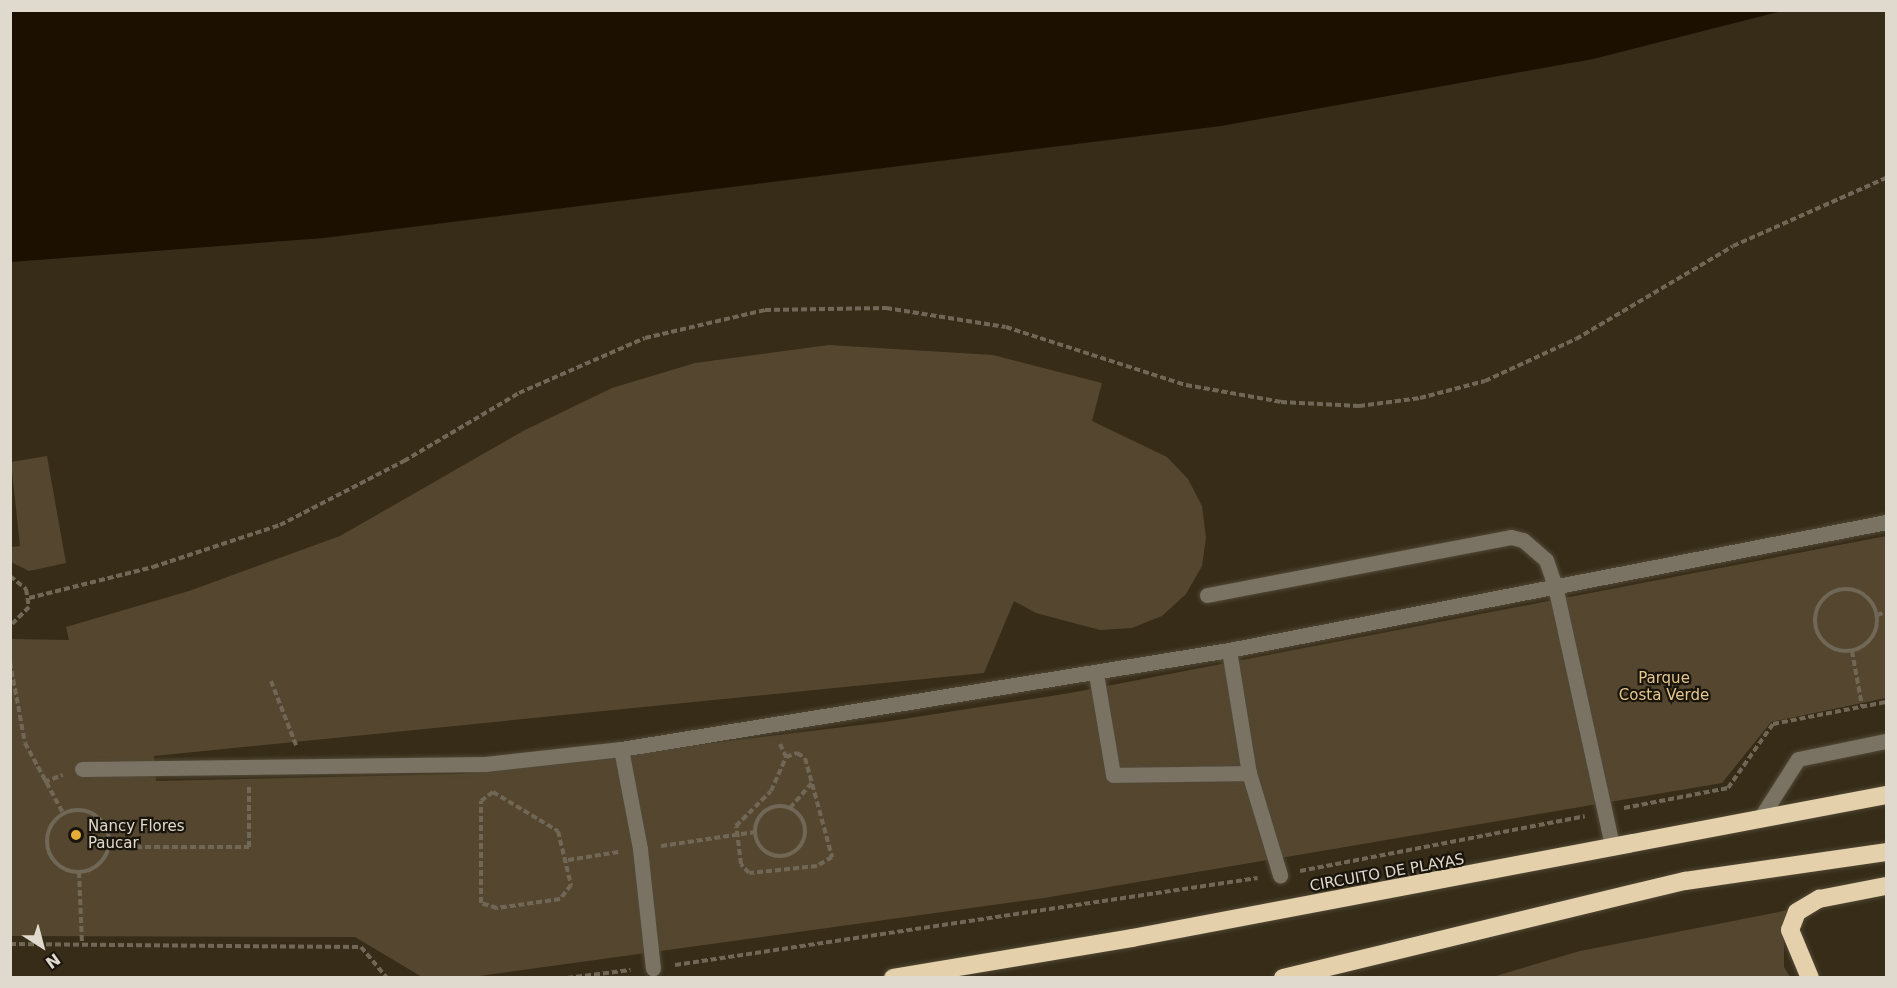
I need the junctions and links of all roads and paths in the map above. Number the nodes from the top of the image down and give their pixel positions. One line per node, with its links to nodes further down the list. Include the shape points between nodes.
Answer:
1 (1887, 178): 6 (path, via 1733,246 1576,339 1485,381 1420,398 1359,406 1281,402 1186,385 1006,327 885,308 765,310 645,338 519,393 404,461 280,525 153,567)
2 (1887, 522): 4 (lane)
3 (10, 576): 6 (path, via 21,582)
4 (1555, 586): 5 (lane, via 1536,549 1511,537); 10 (lane); 26 (lane)
5 (1207, 595)
6 (29, 598): 9 (path, via 26,615)
7 (1887, 612): 8 (path)
8 (1877, 615): 11 (path, via 1874,635); 11 (path, via 1869,599 1854,590 1836,591 1821,602 1815,619 1821,639 1837,651)
9 (10, 626)
10 (1229, 650): 13 (lane); 22 (lane)
11 (1852, 651): 16 (path)
12 (10, 662): 27 (path, via 25,743)
13 (1096, 674): 18 (lane); 22 (lane, via 1113,775)
14 (271, 681): 19 (path, via 287,715)
15 (1887, 702): 16 (path)
16 (1862, 706): 26 (path, via 1773,724 1728,788)
17 (1887, 741): 28 (lane, via 1798,759)
18 (621, 749): 19 (lane, via 484,764); 38 (lane)
19 (300, 767): 21 (lane)
20 (82, 768): 21 (lane)
21 (249, 768): 31 (path, via 249,847)
22 (1249, 773): 34 (lane)
23 (813, 782): 23 (path, via 832,857 818,866 749,873 741,864 739,820 771,791 791,754 805,758); 25 (path)
24 (1887, 795): 28 (highway, CIRCUITO DE PLAYAS)
25 (790, 808): 25 (path, via 771,808 757,822 757,842 771,854 790,854 803,841 803,822)
26 (1604, 812): 30 (lane); 34 (path)
27 (63, 813): 31 (path, via 83,810 101,818); 33 (path, via 50,828 48,849 60,866)
28 (1759, 820): 30 (highway, CIRCUITO DE PLAYAS)
29 (564, 842): 29 (path, via 558,831 506,796 483,796 477,889 481,903 497,908 565,896 571,885)
30 (1612, 846): 41 (highway, CIRCUITO DE PLAYAS, via 1132,938)
31 (109, 847): 33 (path, via 99,865)
32 (1887, 852): 42 (highway, via 1685,881)
33 (79, 872): 36 (path)
34 (1280, 875): 38 (path)
35 (1887, 886): 43 (highway, via 1819,899 1797,912 1790,930)
36 (82, 943): 37 (path); 39 (path, via 361,947)
37 (10, 944)
38 (653, 968): 40 (path)
39 (387, 978)
40 (567, 978)
41 (893, 978)
42 (1283, 978)
43 (1810, 978)

